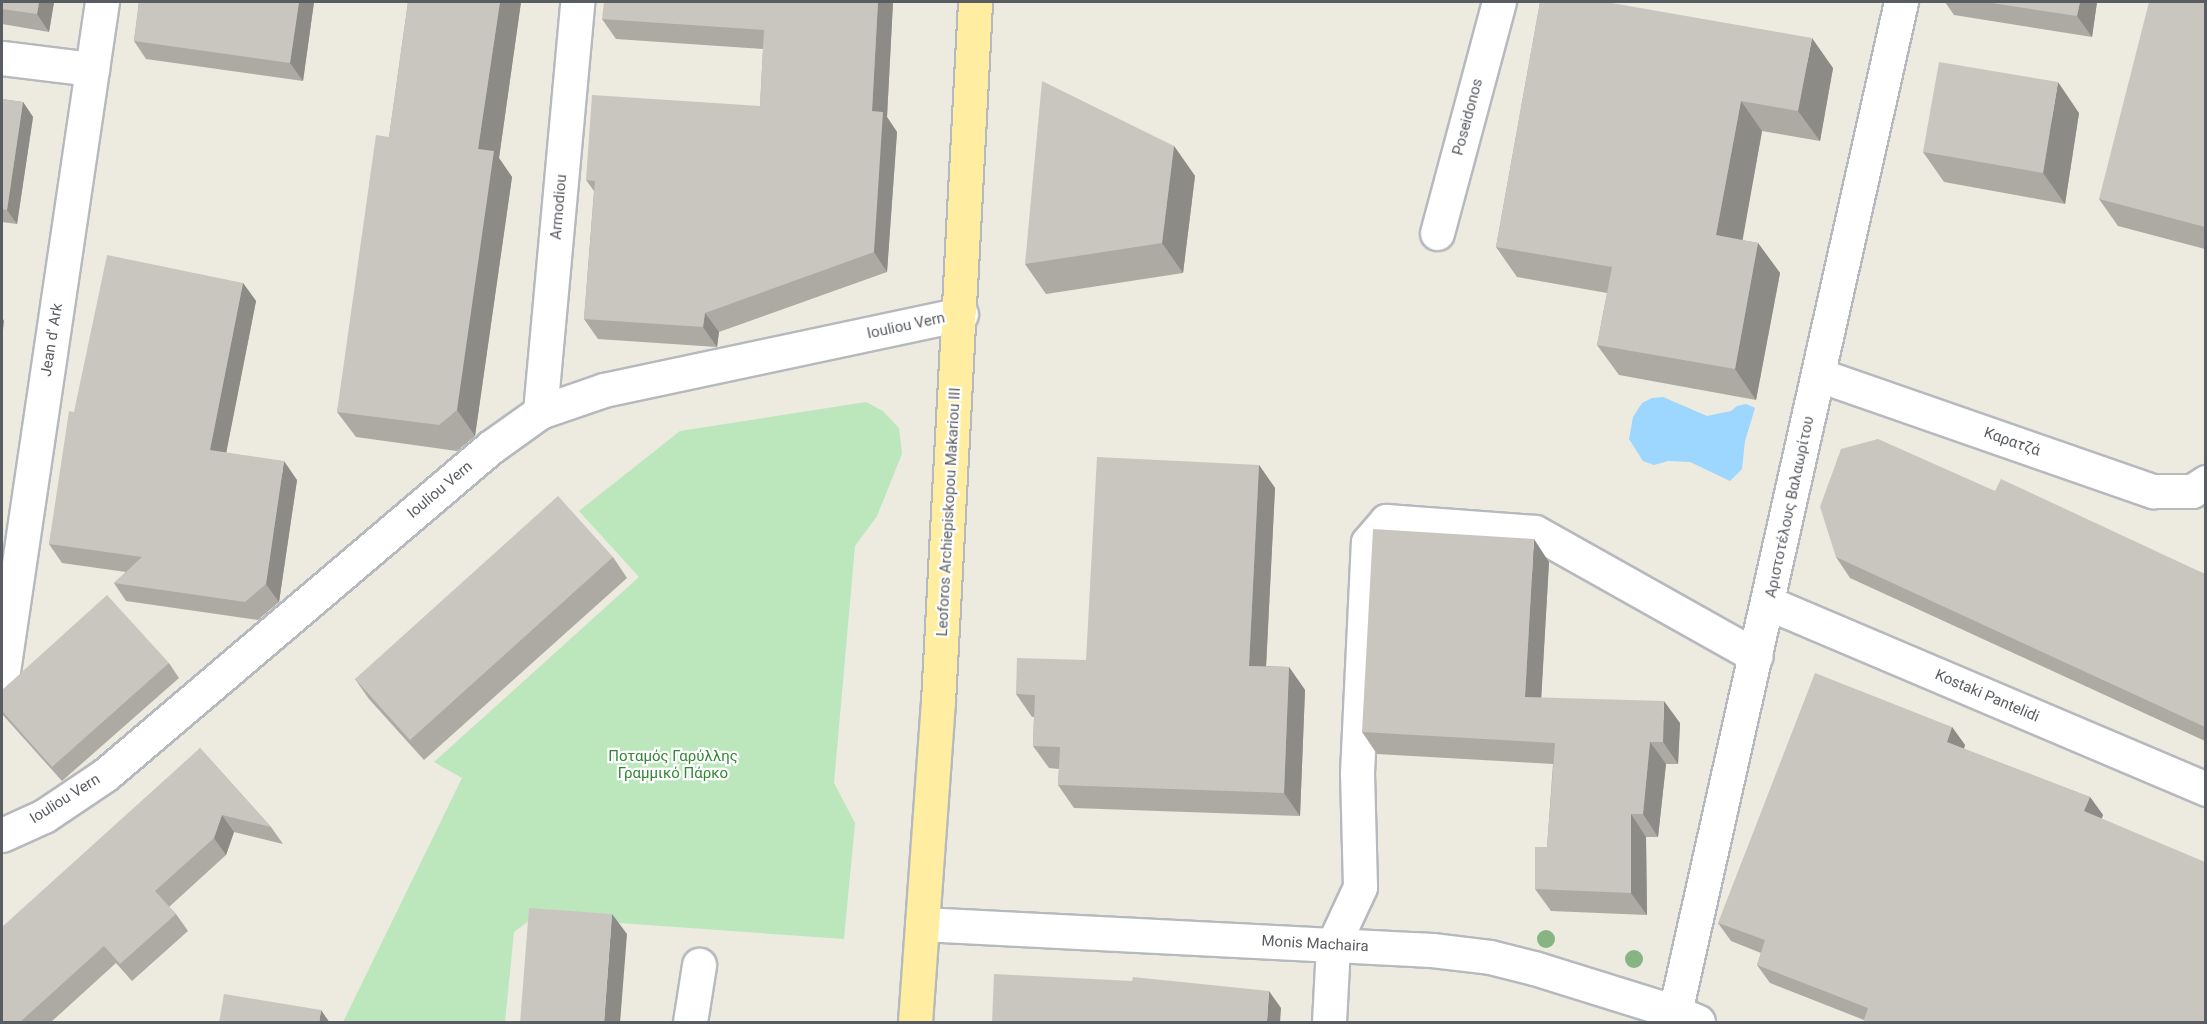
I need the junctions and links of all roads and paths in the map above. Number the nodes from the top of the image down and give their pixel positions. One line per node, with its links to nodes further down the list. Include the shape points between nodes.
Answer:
1 (102, 2): 7 (street, Jean d' Ark)
2 (577, 2): 11 (street, Armodiou)
3 (975, 2): 9 (main road, Leoforos Archiepiskopou Makariou III)
4 (1499, 2): 8 (street, Poseidonos)
5 (1901, 2): 10 (street, Αριστοτέλους Βαλαωρίτου)
6 (2, 58): 7 (street)
7 (92, 69): 13 (street, Jean d' Ark)
8 (1437, 232)
9 (961, 314): 11 (street, Iouliou Vern, via 604,390); 19 (main road, Leoforos Archiepiskopou Makariou III)
10 (1819, 375): 12 (street, Καρατζά, via 2153,491 2192,491); 14 (street, Αριστοτέλους Βαλαωρίτου)
11 (540, 412): 18 (street, Iouliou Vern, via 491,447 105,775 44,816)
12 (2205, 482)
13 (13, 516): 16 (street, Jean d' Ark)
14 (1768, 603): 15 (street, Αριστοτέλους Βαλαωρίτου); 17 (street, Kostaki Pantelidi)
15 (1756, 656): 20 (street, via 1535,532 1386,521 1368,542 1357,773 1360,887); 22 (street, Αριστοτέλους Βαλαωρίτου)
16 (2, 678)
17 (2205, 789)
18 (2, 835)
19 (922, 924): 20 (street, Monis Machaira); 24 (main road, Leoforos Archiepiskopou Makariou III)
20 (1333, 945): 22 (street, Monis Machaira, via 1490,957); 25 (street)
21 (699, 965): 23 (street)
22 (1687, 1017)
23 (690, 1023)
24 (915, 1023)
25 (1329, 1023)

